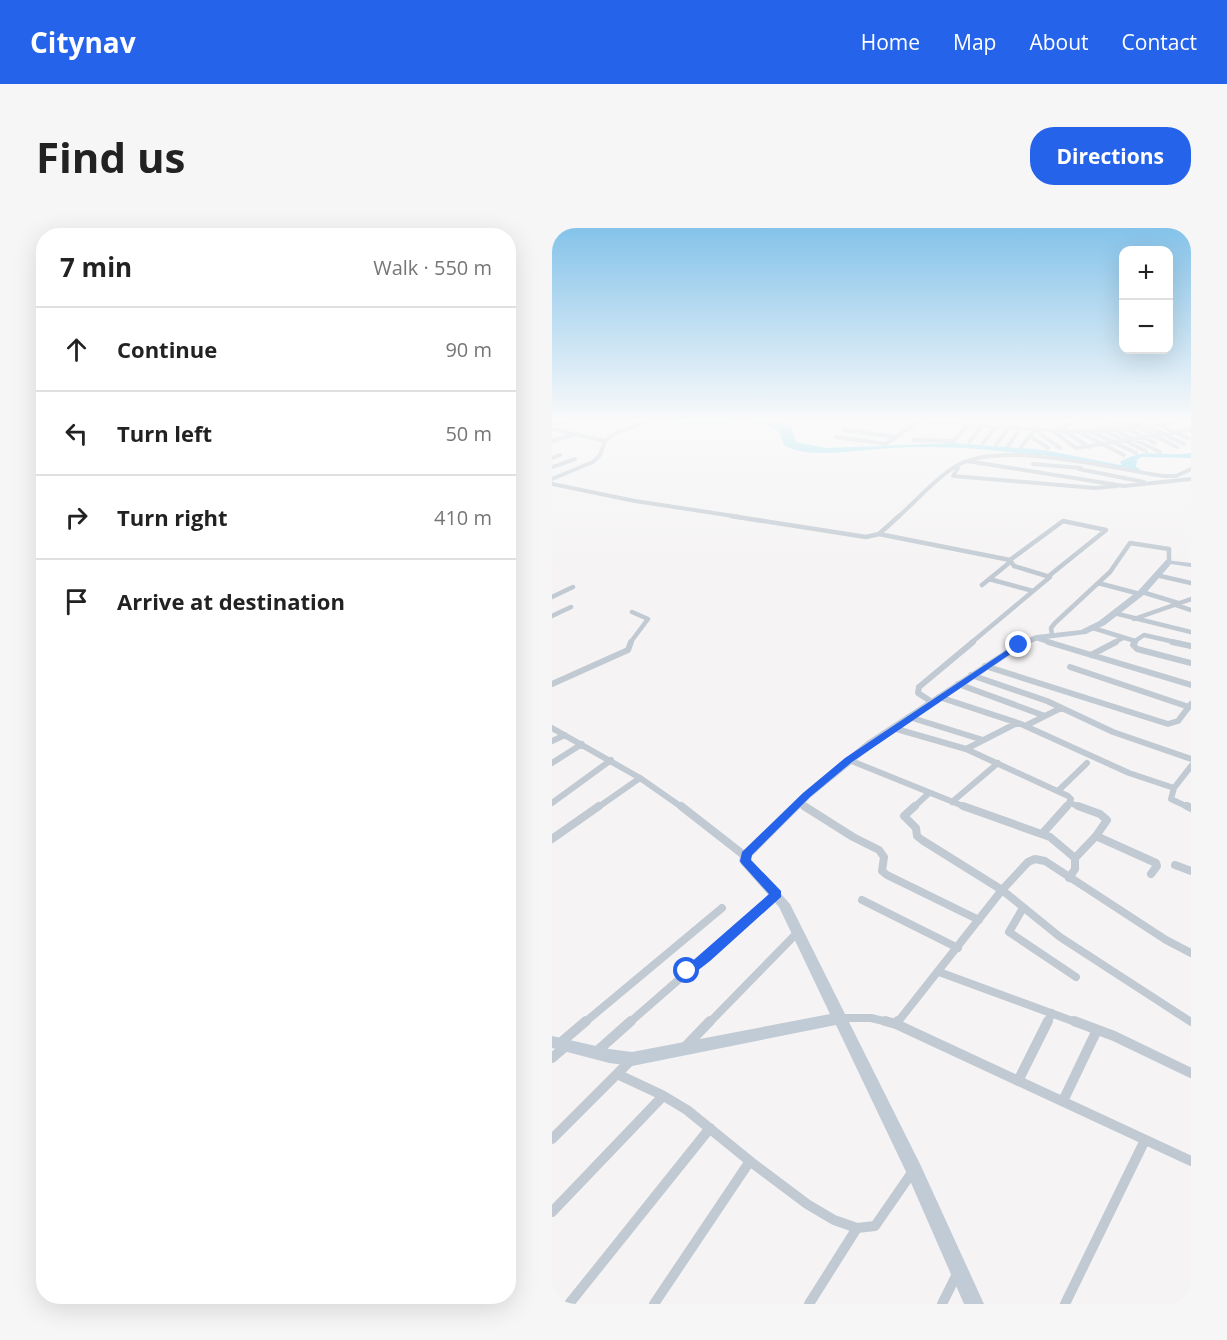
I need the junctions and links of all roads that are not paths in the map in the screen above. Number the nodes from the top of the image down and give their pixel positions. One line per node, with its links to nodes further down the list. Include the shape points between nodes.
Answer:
1 (571, 471): 9 (street)
2 (953, 471): 15 (street)
3 (956, 471): 10 (street, via 952,476)
4 (1028, 471): 10 (street)
5 (1036, 471): 14 (street)
6 (1090, 471): 12 (street)
7 (1136, 471): 8 (street, via 1164,476)
8 (1188, 471)
9 (552, 479)
10 (1023, 479): 14 (street, via 1095,488)
11 (1191, 479): 12 (street)
12 (1150, 483): 14 (street)
13 (552, 484): 15 (street, via 859,537)
14 (1121, 486)
15 (879, 534): 16 (street)
16 (1010, 562): 19 (street); 19 (street, via 1064,521 1106,530); 21 (street)
17 (1169, 562): 18 (street); 20 (street); 22 (street, via 1168,549 1131,543)
18 (1191, 566)
19 (1050, 575): 26 (street)
20 (1156, 575): 23 (street); 27 (street)
21 (989, 579): 24 (street); 26 (street)
22 (1098, 583): 27 (street); 39 (street, via 1055,623)
23 (1191, 583)
24 (982, 585)
25 (573, 587): 28 (street)
26 (1033, 591): 52 (street, via 919,687 918,693)
27 (1141, 593): 30 (street); 34 (street)
28 (552, 597)
29 (1189, 601): 30 (street)
30 (1176, 603): 32 (street); 36 (street)
31 (571, 607): 35 (street)
32 (1191, 610)
33 (632, 612): 49 (street, via 648,619 637,628 628,650)
34 (1114, 613): 36 (street); 37 (street)
35 (552, 616)
36 (1132, 619): 38 (street)
37 (1093, 628): 39 (street); 41 (street)
38 (1191, 632)
39 (1052, 635): 40 (street)
40 (1036, 638): 44 (street); 46 (street)
41 (1124, 639): 42 (street); 44 (street)
42 (1135, 641): 43 (street, via 1144,635); 45 (street, via 1137,649)
43 (1191, 646)
44 (1091, 655): 51 (street)
45 (1191, 663)
46 (985, 666): 48 (street); 53 (street, via 1168,724 1178,721)
47 (1070, 667): 53 (street)
48 (971, 675): 50 (street); 54 (street)
49 (552, 684)
50 (958, 684): 52 (street); 55 (street)
51 (1191, 685)
52 (935, 699): 56 (street); 57 (street)
53 (1190, 705)
54 (1061, 708): 55 (street); 65 (street, via 1113,732)
55 (1045, 716): 57 (street)
56 (909, 717): 59 (street); 61 (street)
57 (1024, 725): 61 (street, via 1015,724); 73 (street)
58 (552, 728): 60 (street)
59 (893, 728): 64 (street); 67 (street)
60 (565, 735): 62 (street); 63 (street)
61 (984, 740): 64 (street)
62 (552, 741)
63 (582, 744): 66 (street); 68 (street)
64 (966, 749): 69 (street)
65 (1191, 759)
66 (611, 760): 72 (street); 78 (street)
67 (849, 760): 75 (street); 76 (street)
68 (552, 763)
69 (998, 763): 74 (street); 77 (street)
70 (1087, 763): 74 (street)
71 (1191, 766): 73 (street)
72 (640, 778): 83 (street); 84 (street)
73 (1174, 788): 80 (street, via 1171,799)
74 (1058, 791): 79 (street, via 1068,796)
75 (929, 793): 77 (street); 90 (street, via 904,816 916,828 917,836)
76 (799, 802): 84 (street); 95 (street, via 879,850 884,858 882,871 887,875)
77 (952, 802): 81 (street)
78 (552, 803)
79 (1070, 803): 81 (street); 82 (street, via 1105,817 1106,822)
80 (1191, 808)
81 (1042, 834): 85 (street)
82 (1096, 836): 85 (street); 88 (street, via 1156,863)
83 (552, 839)
84 (745, 856): 91 (street, via 745,861)
85 (1075, 858): 89 (street, via 1075,869)
86 (1176, 865): 87 (street)
87 (1191, 872)
88 (1151, 874)
89 (1069, 878): 90 (street, via 1045,861 1035,859); 98 (street)
90 (1002, 890): 94 (street); 95 (street)
91 (777, 894): 96 (street); 108 (street)
92 (862, 900): 97 (street)
93 (722, 908): 106 (street)
94 (1023, 908): 100 (street, via 1009,932); 103 (street, via 1060,937)
95 (979, 920): 97 (street)
96 (798, 932): 102 (street); 107 (street)
97 (958, 948): 99 (street)
98 (1191, 953)
99 (939, 972): 101 (street); 104 (street)
100 (1076, 977)
101 (1052, 1013): 105 (street); 112 (street)
102 (841, 1018): 104 (street, via 870,1018); 107 (street); 120 (street)
103 (1191, 1022)
104 (896, 1024): 112 (street)
105 (1097, 1030): 110 (street); 114 (street)
106 (557, 1048): 108 (street)
107 (684, 1048): 109 (street)
108 (595, 1053): 109 (street)
109 (632, 1059): 111 (street)
110 (1191, 1073)
111 (617, 1074): 113 (street); 116 (street)
112 (1018, 1081): 114 (street)
113 (663, 1096): 115 (street); 121 (street)
114 (1063, 1101): 117 (street)
115 (710, 1128): 118 (street); 124 (street)
116 (552, 1139)
117 (1145, 1140): 119 (street); 129 (street)
118 (750, 1161): 122 (street, via 806,1205); 125 (street)
119 (1191, 1161)
120 (914, 1170): 122 (street, via 874,1226); 123 (street)
121 (552, 1212)
122 (857, 1228): 126 (street)
123 (959, 1270): 127 (street); 128 (street)
124 (569, 1304)
125 (654, 1304)
126 (810, 1304)
127 (942, 1304)
128 (974, 1304)
129 (1065, 1304)

